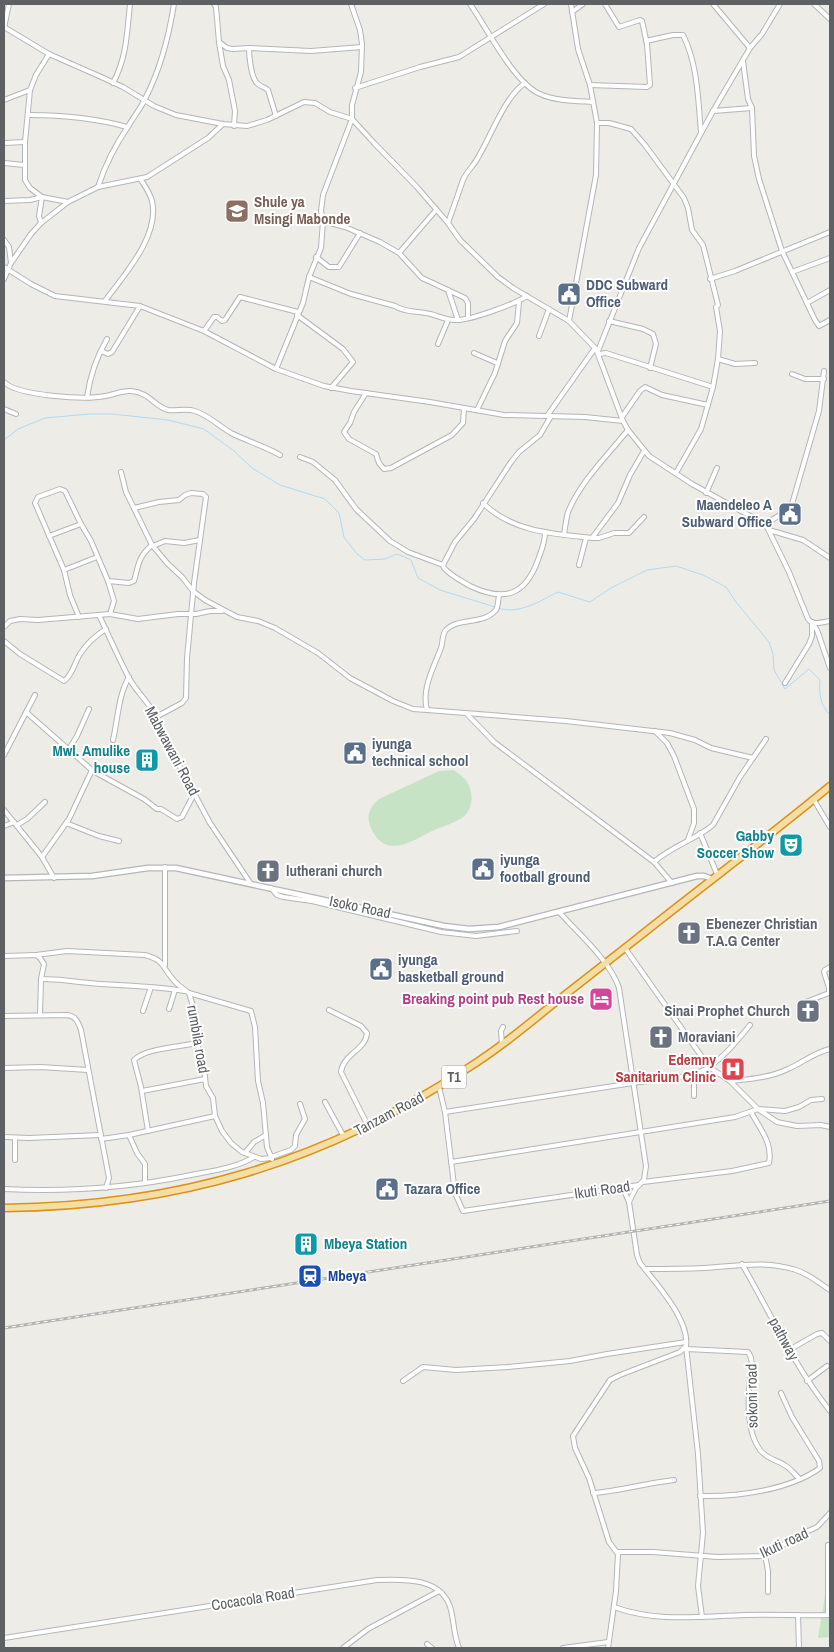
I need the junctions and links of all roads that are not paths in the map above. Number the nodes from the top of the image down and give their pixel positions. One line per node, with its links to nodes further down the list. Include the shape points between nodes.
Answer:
1 (9, 4): 16 (street)
2 (130, 4): 25 (street, via 125,54)
3 (174, 4): 31 (street, via 167,38)
4 (214, 4): 18 (street)
5 (350, 4): 21 (street, via 360,30)
6 (470, 4): 17 (street)
7 (544, 4): 17 (street)
8 (571, 4): 14 (street)
9 (583, 4): 14 (street)
10 (605, 4): 19 (street, via 619,27 642,21)
11 (713, 4): 22 (street)
12 (780, 4): 22 (street)
13 (814, 4): 15 (street)
14 (572, 12): 27 (street, via 578,49)
15 (830, 19)
16 (4, 27): 23 (street)
17 (493, 37): 26 (street); 28 (street, via 454,59)
18 (219, 42): 20 (street, via 227,48); 40 (street, via 231,88)
19 (646, 42): 27 (street, via 650,86); 42 (street, via 683,35 696,77)
20 (250, 48): 21 (street, via 311,51); 36 (street, via 255,80 268,90)
21 (362, 48): 28 (street, via 361,72)
22 (750, 48): 24 (street)
23 (49, 54): 25 (street); 29 (street)
24 (743, 61): 33 (street); 34 (street)
25 (113, 83): 31 (street)
26 (525, 83): 32 (street, via 551,98); 56 (street, via 511,98 464,178)
27 (590, 85): 32 (street)
28 (355, 88): 37 (street)
29 (30, 90): 30 (street); 35 (street)
30 (4, 100)
31 (145, 101): 39 (street, via 176,115); 41 (street)
32 (593, 102): 38 (street)
33 (752, 108): 34 (street); 60 (street, via 756,166)
34 (713, 111): 42 (street)
35 (29, 115): 41 (street, via 59,115); 43 (street)
36 (276, 116): 37 (street, via 296,105 315,103 330,112); 40 (street, via 247,126)
37 (352, 118): 53 (street); 54 (street, via 323,196)
38 (597, 123): 48 (street, via 631,129); 83 (street, via 596,175)
39 (223, 124): 40 (street); 47 (street, via 208,138)
40 (234, 126)
41 (127, 127): 49 (street)
42 (701, 133): 48 (street)
43 (25, 142): 44 (street); 46 (street)
44 (4, 143)
45 (4, 163): 46 (street)
46 (24, 165): 50 (street, via 25,180)
47 (142, 180): 49 (street); 73 (street, via 152,198 152,223 135,260)
48 (673, 183): 69 (street, via 686,202 692,230 703,245); 84 (street, via 639,248)
49 (98, 187): 52 (street)
50 (42, 197): 51 (street); 52 (street); 55 (street)
51 (4, 201)
52 (68, 202): 55 (street)
53 (436, 210): 56 (street); 61 (street)
54 (323, 221): 58 (street); 62 (street, via 321,248)
55 (41, 223): 64 (street)
56 (448, 223): 72 (street, via 460,240 498,277)
57 (830, 232): 60 (street)
58 (360, 233): 61 (street); 62 (street, via 339,266 330,266)
59 (4, 240): 64 (street, via 9,247)
60 (782, 251): 66 (street); 69 (street)
61 (399, 253): 70 (street, via 422,278)
62 (316, 257): 67 (street)
63 (830, 258): 66 (street)
64 (11, 263): 65 (street)
65 (6, 268): 68 (street); 73 (street, via 55,296)
66 (792, 272): 75 (street)
67 (309, 277): 78 (street); 80 (street, via 400,309 430,313)
68 (4, 279)
69 (710, 279): 92 (street, via 718,305)
70 (448, 290): 79 (street, via 467,299); 81 (street)
71 (830, 290): 75 (street)
72 (527, 296): 74 (street); 77 (street)
73 (105, 302): 76 (street)
74 (519, 302): 79 (street); 94 (street, via 517,324 505,340)
75 (807, 303): 82 (street, via 819,326)
76 (140, 306): 85 (street); 89 (street, via 112,352)
77 (549, 309): 83 (street); 86 (street)
78 (298, 314): 85 (street, via 240,298 225,320 214,317); 96 (street); 102 (street, via 344,349 353,362)
79 (468, 318): 81 (street)
80 (448, 320): 81 (street); 88 (street)
81 (458, 320)
82 (830, 320)
83 (568, 322): 90 (street)
84 (610, 322): 90 (street); 95 (street, via 653,334 656,344)
85 (204, 331): 96 (street)
86 (539, 336)
87 (108, 339): 89 (street)
88 (438, 344)
89 (101, 351): 104 (street, via 92,371)
90 (598, 351): 95 (street); 110 (street); 111 (street)
91 (474, 353): 94 (street)
92 (718, 359): 93 (street, via 735,364); 101 (street)
93 (755, 363)
94 (497, 364): 108 (street)
95 (650, 368): 101 (street)
96 (276, 369): 102 (street)
97 (824, 371): 99 (street)
98 (792, 374): 99 (street, via 805,379)
99 (824, 379): 124 (street, via 820,411 792,504 786,512)
100 (4, 382): 104 (street, via 27,392)
101 (713, 386): 105 (street)
102 (331, 388): 103 (street)
103 (366, 394): 106 (street); 106 (street, via 344,432 376,454 384,469 452,435 463,423)
104 (87, 397): 114 (street, via 129,391 145,394 168,410 197,411 231,433)
105 (708, 406): 111 (street, via 645,388); 118 (street, via 701,429)
106 (464, 408): 108 (street)
107 (4, 409): 109 (street)
108 (477, 410): 110 (street, via 514,416)
109 (16, 414)
110 (549, 416): 111 (street); 120 (street, via 540,435 510,462)
111 (623, 419): 112 (street)
112 (628, 430): 113 (street); 127 (street, via 587,480 572,504)
113 (644, 451): 118 (street); 130 (street, via 618,504)
114 (280, 455)
115 (300, 457): 135 (street, via 313,462 336,480 356,509 390,541 408,552)
116 (718, 468): 119 (street)
117 (121, 472): 121 (street, via 124,489)
118 (676, 473): 119 (street)
119 (706, 493): 124 (street)
120 (484, 503): 126 (street, via 507,520); 135 (street, via 459,536)
121 (134, 508): 131 (street, via 179,500 191,493 205,495); 132 (street)
122 (644, 517): 130 (street, via 629,533)
123 (81, 524): 128 (street); 128 (street, via 65,491 60,489 44,494 35,503); 133 (street)
124 (765, 525): 125 (street)
125 (769, 530): 134 (street, via 803,540); 147 (street)
126 (545, 533): 127 (street); 140 (street, via 541,553 530,576 523,585)
127 (564, 535): 129 (street)
128 (49, 536): 137 (street)
129 (586, 538): 130 (street); 136 (street)
130 (592, 538)
131 (200, 540): 132 (street, via 184,543 165,541); 139 (street)
132 (153, 545): 138 (street, via 139,560 134,581); 139 (street)
133 (96, 557): 137 (street); 138 (street)
134 (830, 558)
135 (443, 565): 140 (street, via 464,583)
136 (579, 565)
137 (64, 570): 145 (street)
138 (108, 581): 142 (street, via 114,601)
139 (193, 591): 141 (street); 143 (street)
140 (499, 596): 156 (street, via 497,609 485,617 456,624 446,630 431,673 425,701)
141 (224, 611): 143 (street); 156 (street, via 275,628 350,678 406,706)
142 (110, 614): 143 (street, via 138,619); 144 (street)
143 (191, 614): 159 (street, via 186,698)
144 (99, 615): 145 (street); 149 (street, Mabwawani Road)
145 (79, 617): 148 (street, via 14,620)
146 (830, 620): 147 (street)
147 (812, 622): 151 (street); 153 (street, via 809,644)
148 (4, 627)
149 (106, 629): 150 (street, via 86,646 69,678 63,681); 152 (street, Mabwawani Road)
150 (4, 640)
151 (830, 668)
152 (129, 677): 159 (street, Mabwawani Road); 162 (street, via 121,695)
153 (785, 683)
154 (35, 695): 157 (street)
155 (89, 709): 163 (street)
156 (427, 710): 158 (street)
157 (26, 712): 163 (street); 164 (street)
158 (466, 713): 160 (street); 180 (street, via 499,746)
159 (156, 717): 168 (street, Mabwawani Road)
160 (655, 731): 165 (street); 177 (street, via 674,756 694,808 694,823)
161 (766, 739): 165 (street)
162 (113, 740)
163 (69, 749): 166 (street)
164 (4, 755)
165 (753, 758): 176 (street, via 716,820)
166 (92, 770): 168 (street, via 178,819); 172 (street)
167 (830, 786): 169 (highway, Tanzam Road / T1)
168 (194, 794): 185 (street, Mabwawani Road)
169 (814, 800): 175 (street); 182 (highway, Tanzam Road / T1)
170 (45, 802): 173 (street, via 27,819)
171 (4, 810): 173 (street)
172 (66, 823): 178 (street); 179 (street)
173 (15, 824): 174 (street); 179 (street)
174 (4, 826)
175 (830, 827)
176 (700, 833): 177 (street); 182 (street)
177 (688, 840): 180 (street)
178 (119, 841)
179 (42, 857): 184 (street)
180 (654, 862): 186 (street)
181 (165, 867): 184 (street, Isoko Road); 185 (street, Isoko Road); 194 (street)
182 (714, 877): 186 (street, Isoko Road, via 697,876); 190 (highway, Tanzam Road / T1)
183 (4, 878): 184 (street, Isoko Road)
184 (54, 878)
185 (251, 884): 187 (street, Isoko Road)
186 (672, 884): 188 (street, Isoko Road)
187 (271, 888): 188 (street, Isoko Road, via 464,928 491,929); 189 (street, via 283,897 440,932 476,936)
188 (559, 912): 193 (street, Ikuti Road)
189 (517, 930)
190 (625, 948): 193 (highway, Tanzam Road / T1); 211 (street)
191 (36, 954): 192 (street, rumbila road); 194 (street, rumbila road, via 67,951 146,955); 196 (street, via 44,964)
192 (4, 956)
193 (605, 963): 209 (highway, Tanzam Road / T1); 217 (street, Ikuti Road, via 619,988)
194 (165, 965): 199 (street, rumbila road, via 171,977)
195 (830, 967): 200 (street, via 824,972 829,993)
196 (41, 978): 197 (street); 204 (street)
197 (151, 987): 198 (street); 203 (street)
198 (175, 990): 199 (street); 201 (street)
199 (188, 992): 208 (street, rumbila road, via 194,1009); 233 (street, via 251,1012)
200 (801, 1004)
201 (169, 1009)
202 (329, 1010): 228 (street, via 361,1026 367,1033 364,1043 343,1062 341,1072)
203 (143, 1011)
204 (40, 1015): 205 (street); 213 (street, via 67,1015 77,1019)
205 (4, 1016)
206 (750, 1025): 211 (street)
207 (503, 1027): 209 (street)
208 (197, 1044): 215 (street, rumbila road); 219 (street, via 154,1051 135,1058)
209 (502, 1045): 218 (highway, Tanzam Road / T1)
210 (830, 1048): 216 (street, via 780,1072 761,1078)
211 (709, 1067): 214 (street); 216 (street)
212 (4, 1068): 213 (street)
213 (88, 1070): 235 (street)
214 (704, 1070): 217 (street); 220 (street, via 694,1080)
215 (205, 1079): 219 (street); 227 (street, rumbila road)
216 (730, 1081): 224 (street)
217 (633, 1083): 225 (street); 231 (street, Ikuti Road)
218 (439, 1087): 225 (street, Ikuti Road); 228 (highway, Tanzam Road / T1)
219 (142, 1091): 230 (street)
220 (694, 1096)
221 (822, 1099): 224 (street, via 808,1101 786,1111)
222 (325, 1102): 236 (street)
223 (300, 1104): 240 (street, via 305,1120 296,1135 295,1146)
224 (758, 1109): 226 (street); 229 (street, via 785,1125)
225 (445, 1112): 242 (street, Ikuti Road)
226 (751, 1112): 231 (street, via 735,1118); 246 (street, via 769,1145 769,1163)
227 (215, 1116): 230 (street); 238 (street, rumbila road, via 224,1135)
228 (368, 1126): 236 (highway, Tanzam Road / T1)
229 (830, 1127)
230 (148, 1131): 232 (street)
231 (641, 1131): 242 (street); 246 (street, Ikuti Road, via 646,1166)
232 (129, 1135): 235 (street); 245 (street, via 145,1164)
233 (266, 1135): 238 (street); 240 (street)
234 (4, 1137): 237 (street)
235 (101, 1137): 237 (street); 244 (street)
236 (344, 1137): 243 (highway, Tanzam Road / T1)
237 (15, 1138): 241 (street)
238 (245, 1153): 239 (street, rumbila road)
239 (254, 1157): 240 (street, rumbila road); 245 (street, via 210,1172)
240 (271, 1158): 243 (street)
241 (15, 1160)
242 (452, 1162): 249 (street, Ikuti Road, via 455,1193 462,1211)
243 (278, 1163): 252 (highway, Tanzam Road / T1, via 211,1183 146,1197)
244 (109, 1178): 247 (street); 248 (street)
245 (145, 1183): 247 (street)
246 (641, 1184): 249 (street, Ikuti Road); 251 (street, via 633,1191)
247 (116, 1186): 248 (street)
248 (106, 1188): 250 (street)
249 (623, 1188): 251 (street)
250 (4, 1189)
251 (629, 1202): 254 (street, via 637,1255)
252 (4, 1208)
253 (742, 1264): 254 (street); 255 (street, via 797,1270); 258 (street, pathway)
254 (645, 1270): 257 (street, via 680,1319)
255 (830, 1290)
256 (830, 1341): 258 (street, via 822,1333 817,1334)
257 (686, 1346): 260 (street, via 484,1369 423,1367); 264 (street, sokoni road, via 748,1352 752,1360 750,1414 755,1441 767,1457 786,1466); 266 (street, via 676,1354 610,1380 574,1432 574,1448); 267 (street)
258 (788, 1350): 261 (street, pathway)
259 (827, 1366): 261 (street)
260 (403, 1381)
261 (807, 1381): 263 (street, pathway)
262 (781, 1393): 264 (street, sokoni road, via 820,1464 818,1469)
263 (830, 1412)
264 (800, 1479): 267 (street, sokoni road, via 749,1494)
265 (674, 1480): 266 (street)
266 (593, 1493): 270 (street, via 610,1542)
267 (700, 1496): 271 (street)
268 (830, 1513): 272 (street, Ikuti road, via 818,1527)
269 (828, 1545): 277 (street)
270 (617, 1552): 271 (street, Ikuti road); 275 (street)
271 (702, 1556): 272 (street, Ikuti road); 278 (street, via 698,1586)
272 (765, 1556): 274 (street)
273 (439, 1591): 279 (street, Cocacola Road, via 418,1581 377,1580); 282 (street, via 368,1629); 284 (street, via 450,1608)
274 (768, 1592)
275 (614, 1607): 278 (street, via 652,1617); 280 (street)
276 (798, 1615): 277 (street); 278 (street); 287 (street)
277 (829, 1615)
278 (702, 1617)
279 (4, 1638)
280 (608, 1642): 285 (street); 286 (street)
281 (427, 1644): 283 (street)
282 (343, 1648)
283 (432, 1648)
284 (459, 1648)
285 (563, 1648)
286 (608, 1648)
287 (798, 1648)

